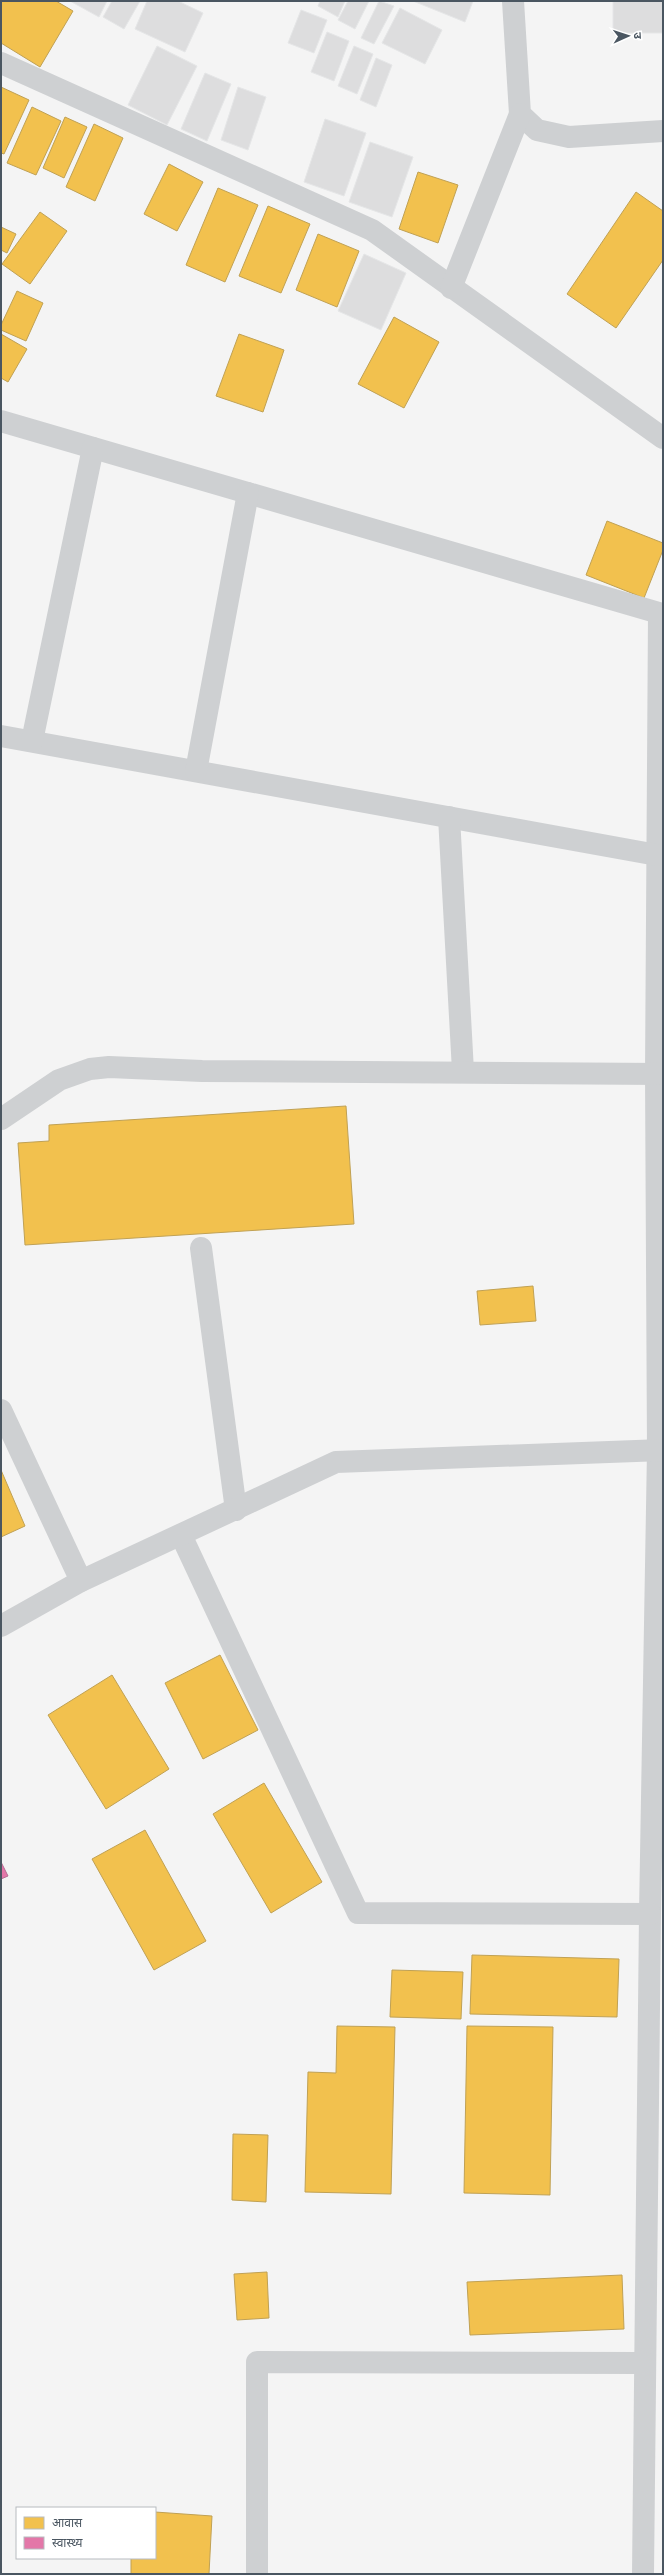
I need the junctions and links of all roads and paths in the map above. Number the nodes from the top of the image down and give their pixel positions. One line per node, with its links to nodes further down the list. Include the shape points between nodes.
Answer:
1 (513, 1): 3 (street)
2 (1, 63): 5 (street, via 372,230)
3 (520, 114): 4 (street, via 537,130 569,137); 5 (street)
4 (663, 131)
5 (451, 288): 7 (street)
6 (1, 421): 8 (street)
7 (663, 438)
8 (93, 448): 9 (street); 12 (street)
9 (248, 493): 10 (street); 13 (street)
10 (661, 609): 15 (street)
11 (1, 736): 12 (street)
12 (32, 741): 13 (street)
13 (196, 771): 14 (street)
14 (449, 817): 15 (street); 16 (street)
15 (657, 855): 17 (street)
16 (463, 1071): 17 (street); 18 (street, via 90,1069 59,1080)
17 (659, 1074): 21 (street)
18 (1, 1119)
19 (201, 1248): 22 (street)
20 (1, 1410): 24 (street)
21 (660, 1450): 22 (street, via 336,1462); 26 (street)
22 (236, 1510): 23 (street)
23 (181, 1535): 24 (street); 26 (street, via 358,1913)
24 (81, 1581): 25 (street)
25 (1, 1626)
26 (650, 1914): 27 (street)
27 (645, 2362): 28 (street, via 257,2362); 29 (street)
28 (257, 2574)
29 (643, 2574)

